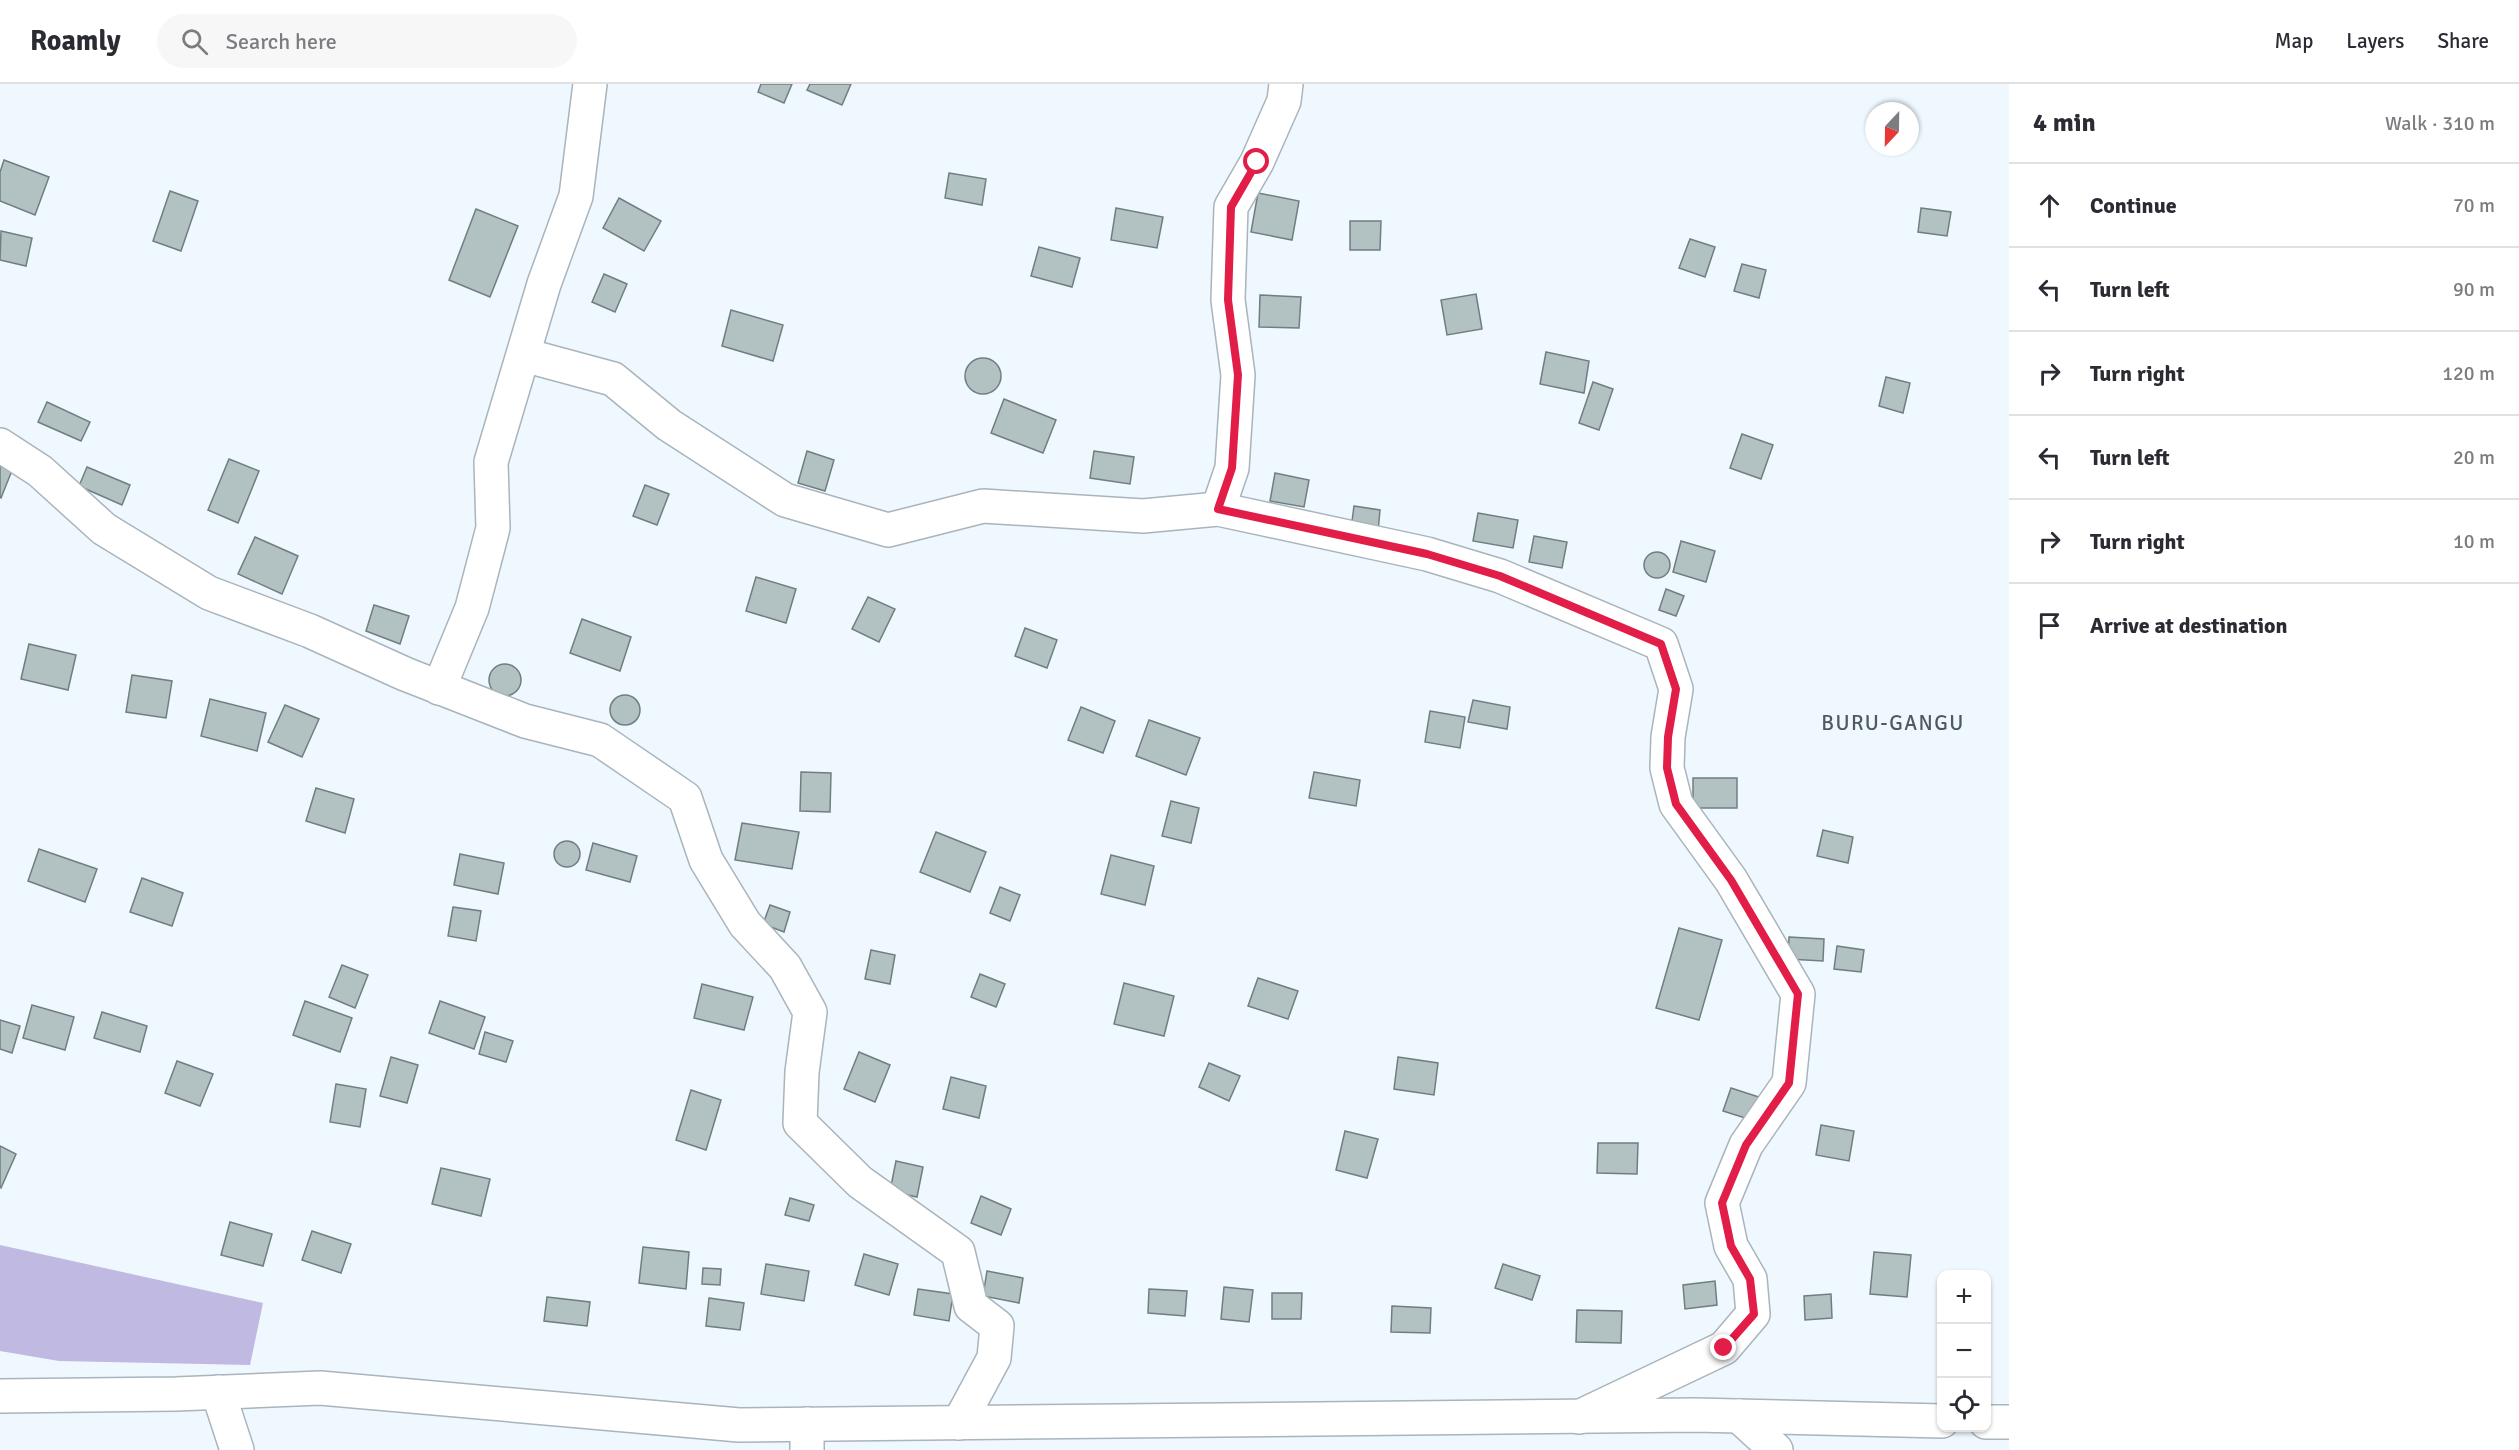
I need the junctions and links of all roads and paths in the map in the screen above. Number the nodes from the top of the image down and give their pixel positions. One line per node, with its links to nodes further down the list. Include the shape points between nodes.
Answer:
1 (590, 84): 3 (street, via 576,196 544,284)
2 (1286, 84): 5 (street, via 1284,100 1261,152 1231,207 1228,300 1238,375 1232,468)
3 (524, 356): 5 (street, via 614,379 669,425 785,500 888,530 982,506 1143,516); 6 (street, via 491,462 493,528 472,608)
4 (0, 445): 6 (street, via 40,471 104,529 209,593 310,631)
5 (1218, 509): 10 (street, via 1427,554 1500,576 1661,644 1676,689 1667,768 1676,804 1731,880 1798,994 1794,1052 1789,1083 1746,1145 1722,1203 1731,1246 1750,1279 1754,1314 1724,1348)
6 (440, 688): 14 (street, via 525,721 600,740 685,798 706,860 745,924 785,967 810,1012 800,1123 860,1182 958,1252 971,1306 997,1326 994,1358)
7 (218, 1392): 8 (street); 15 (street, via 320,1388 739,1425); 16 (street)
8 (0, 1396)
9 (1739, 1416): 10 (street); 11 (street); 17 (street)
10 (1579, 1417): 14 (street)
11 (1937, 1421)
12 (1991, 1422): 13 (street)
13 (2009, 1422)
14 (959, 1423): 15 (street)
15 (807, 1437)
16 (237, 1450)
17 (1776, 1450)

